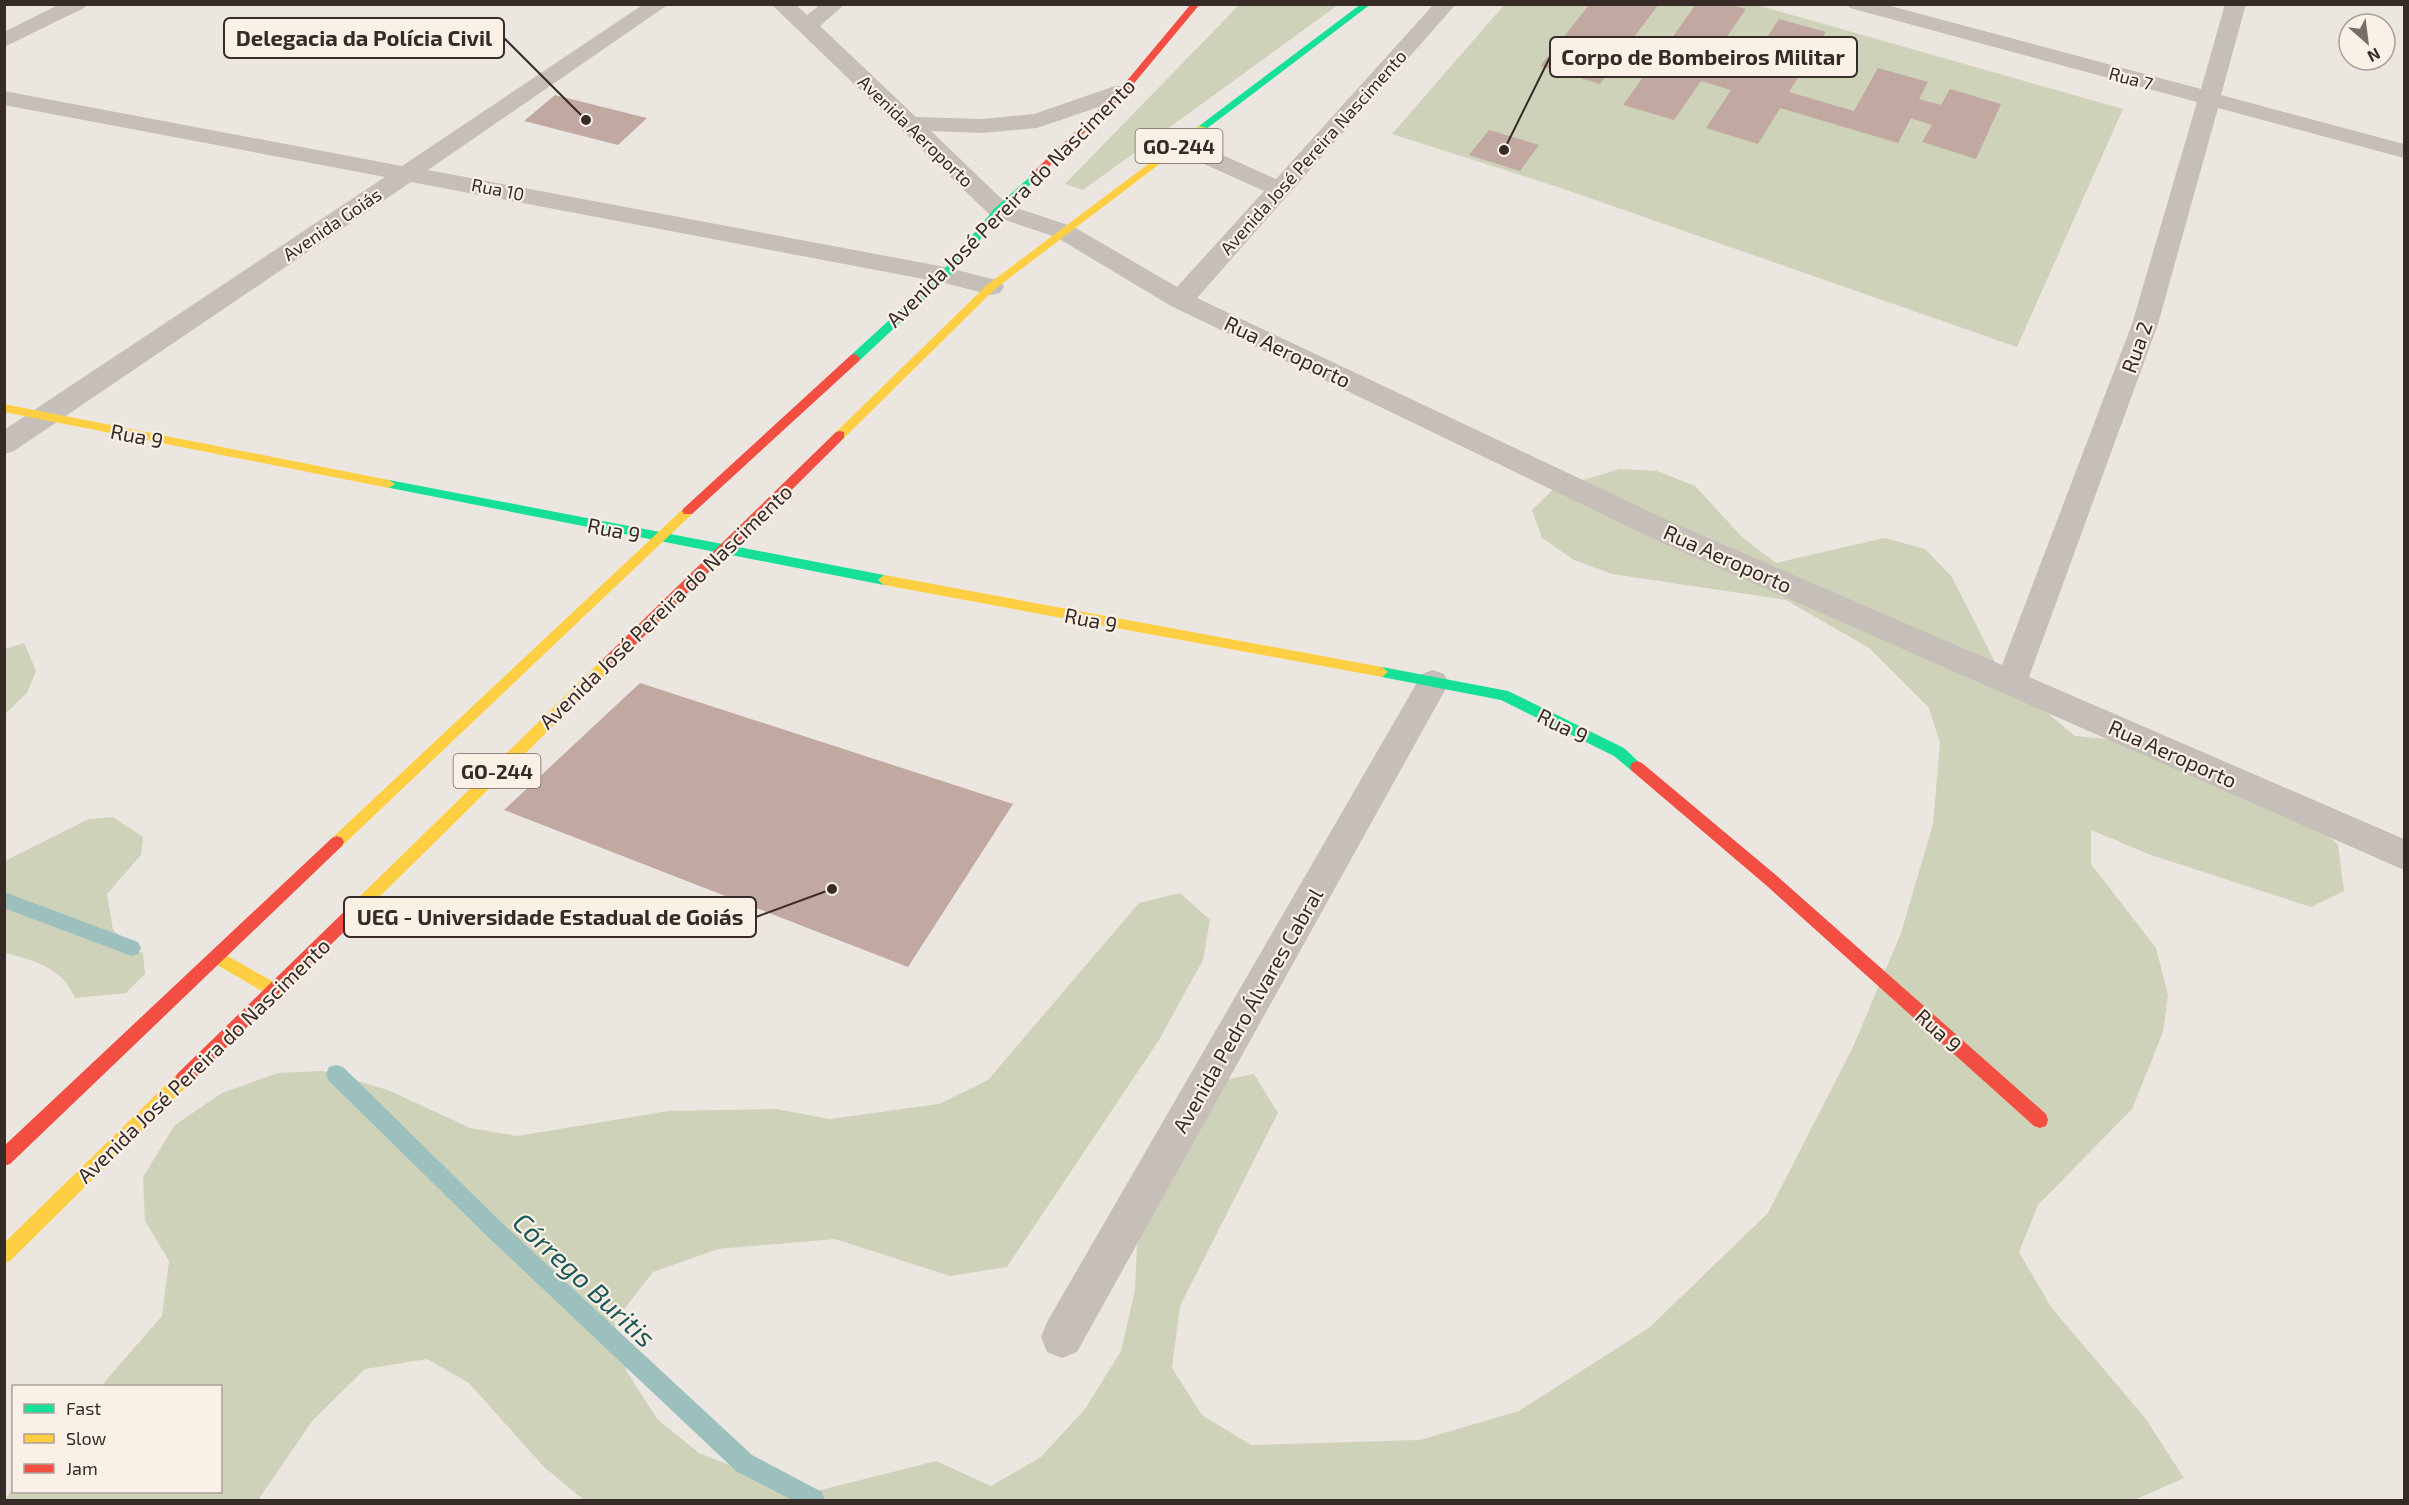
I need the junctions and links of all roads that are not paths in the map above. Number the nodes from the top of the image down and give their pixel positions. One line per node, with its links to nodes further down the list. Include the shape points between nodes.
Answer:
1 (76, 4): 11 (street)
2 (659, 4): 18 (street, Avenida Goiás)
3 (781, 4): 10 (street, Avenida Aeroporto)
4 (835, 4): 10 (street)
5 (1196, 4): 12 (main road, Avenida José Pereira do Nascimento / GO-244)
6 (1367, 4): 16 (main road, Avenida José Pereira do Nascimento / GO-244)
7 (1446, 4): 19 (street, Avenida José Pereira Nascimento)
8 (1857, 4): 14 (street, Rua 7)
9 (2236, 4): 14 (street, Rua 2)
10 (807, 25): 15 (street, Avenida Aeroporto)
11 (4, 41)
12 (1123, 91): 15 (street, via 1036,120 982,126); 20 (main road, Avenida José Pereira do Nascimento / GO-244)
13 (4, 98): 18 (street, Rua 10)
14 (2211, 99): 17 (street, Rua 7); 30 (street, Rua 2, via 2145,324)
15 (907, 124): 20 (street, Avenida Aeroporto)
16 (1181, 145): 19 (street); 21 (main road, Avenida José Pereira do Nascimento / GO-244)
17 (2404, 151)
18 (409, 172): 22 (street, Rua 10); 26 (street, Avenida Goiás)
19 (1279, 189): 24 (street, Avenida José Pereira Nascimento)
20 (999, 210): 21 (street, Avenida Aeroporto); 22 (main road, Avenida José Pereira do Nascimento / GO-244)
21 (1065, 232): 23 (main road, Avenida José Pereira do Nascimento / GO-244); 24 (street, Rua Aeroporto)
22 (945, 275): 23 (street, Rua 10); 28 (main road, Avenida José Pereira do Nascimento / GO-244)
23 (991, 287): 29 (main road, Avenida José Pereira do Nascimento / GO-244)
24 (1179, 300): 30 (street, Rua Aeroporto, via 1668,533)
25 (4, 408): 26 (main road, Rua 9)
26 (45, 417): 27 (street, Avenida Goiás); 28 (main road, Rua 9)
27 (4, 444)
28 (658, 538): 29 (main road, Rua 9); 33 (main road, Avenida José Pereira do Nascimento / GO-244)
29 (722, 550): 31 (main road, Rua 9); 34 (main road, Avenida José Pereira do Nascimento / GO-244)
30 (2011, 682): 32 (street, Rua Aeroporto)
31 (1433, 683): 35 (main road, Rua 9, via 1503,695 1619,752 1772,881); 38 (street, Avenida Pedro Álvares Cabral)
32 (2404, 855)
33 (217, 957): 34 (main road); 36 (main road, Avenida José Pereira do Nascimento / GO-244)
34 (274, 990): 37 (main road, Avenida José Pereira do Nascimento / GO-244)
35 (2040, 1120)
36 (4, 1158)
37 (4, 1254)
38 (1062, 1337)

